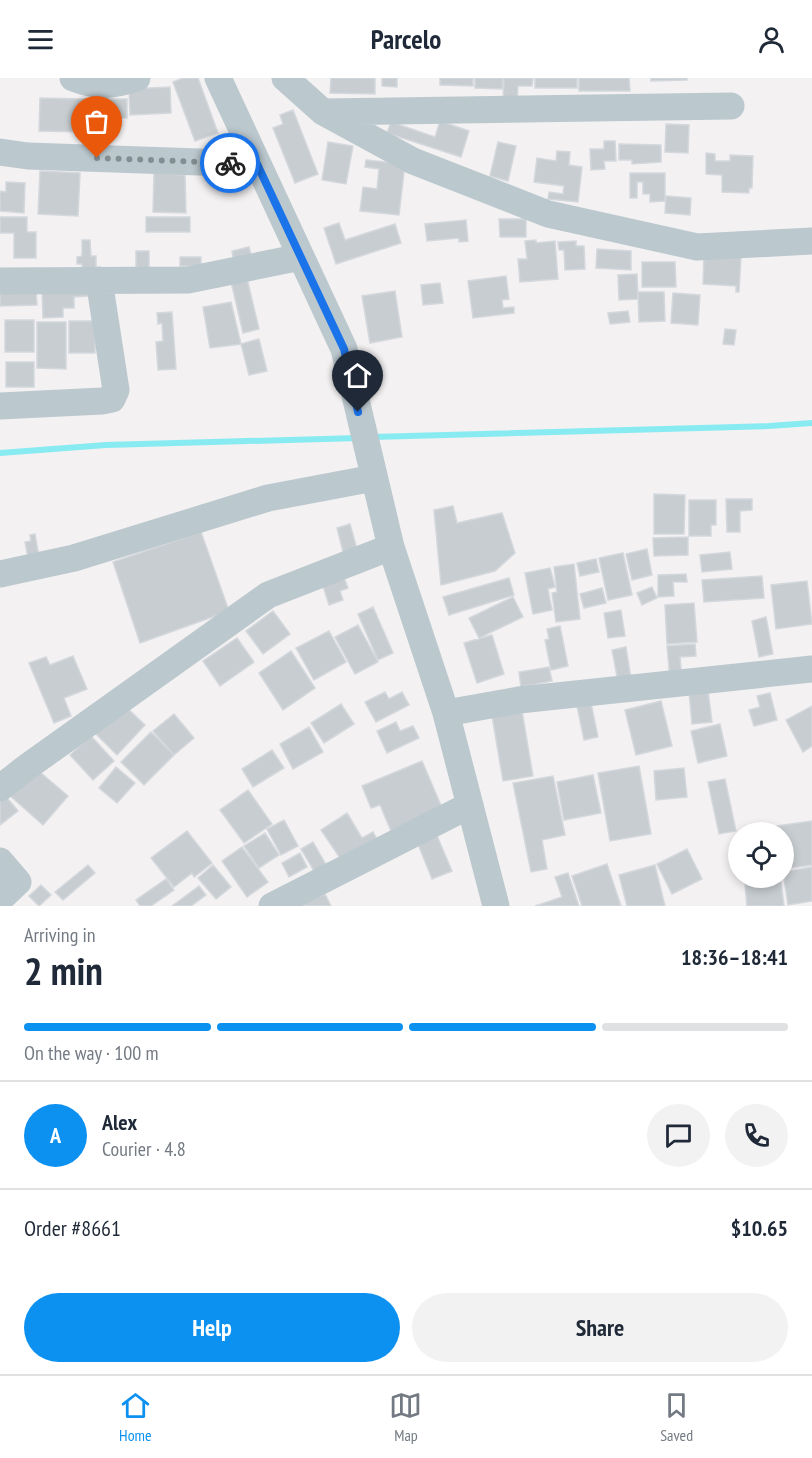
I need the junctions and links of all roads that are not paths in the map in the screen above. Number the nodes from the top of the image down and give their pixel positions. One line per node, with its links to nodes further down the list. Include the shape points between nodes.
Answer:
1 (73, 78): 2 (street, via 113,86)
2 (137, 78)
3 (218, 78): 8 (street)
4 (285, 78): 6 (street)
5 (732, 106): 6 (street)
6 (323, 112): 9 (street, via 413,161 548,214 698,247)
7 (0, 152): 8 (street)
8 (257, 164): 10 (street)
9 (812, 241)
10 (301, 257): 11 (street, via 188,280); 14 (street, via 344,349)
11 (99, 280): 12 (street); 13 (street, via 116,390 112,399)
12 (0, 281)
13 (0, 406)
14 (374, 478): 15 (street); 16 (street, via 268,498 74,558)
15 (391, 547): 18 (street); 19 (street, via 268,595)
16 (0, 574)
17 (812, 669): 18 (street, via 519,700)
18 (446, 713): 20 (street)
19 (0, 788)
20 (470, 805): 23 (street); 24 (street)
21 (0, 861): 22 (street, via 18,882)
22 (0, 899)
23 (272, 906)
24 (496, 906)

